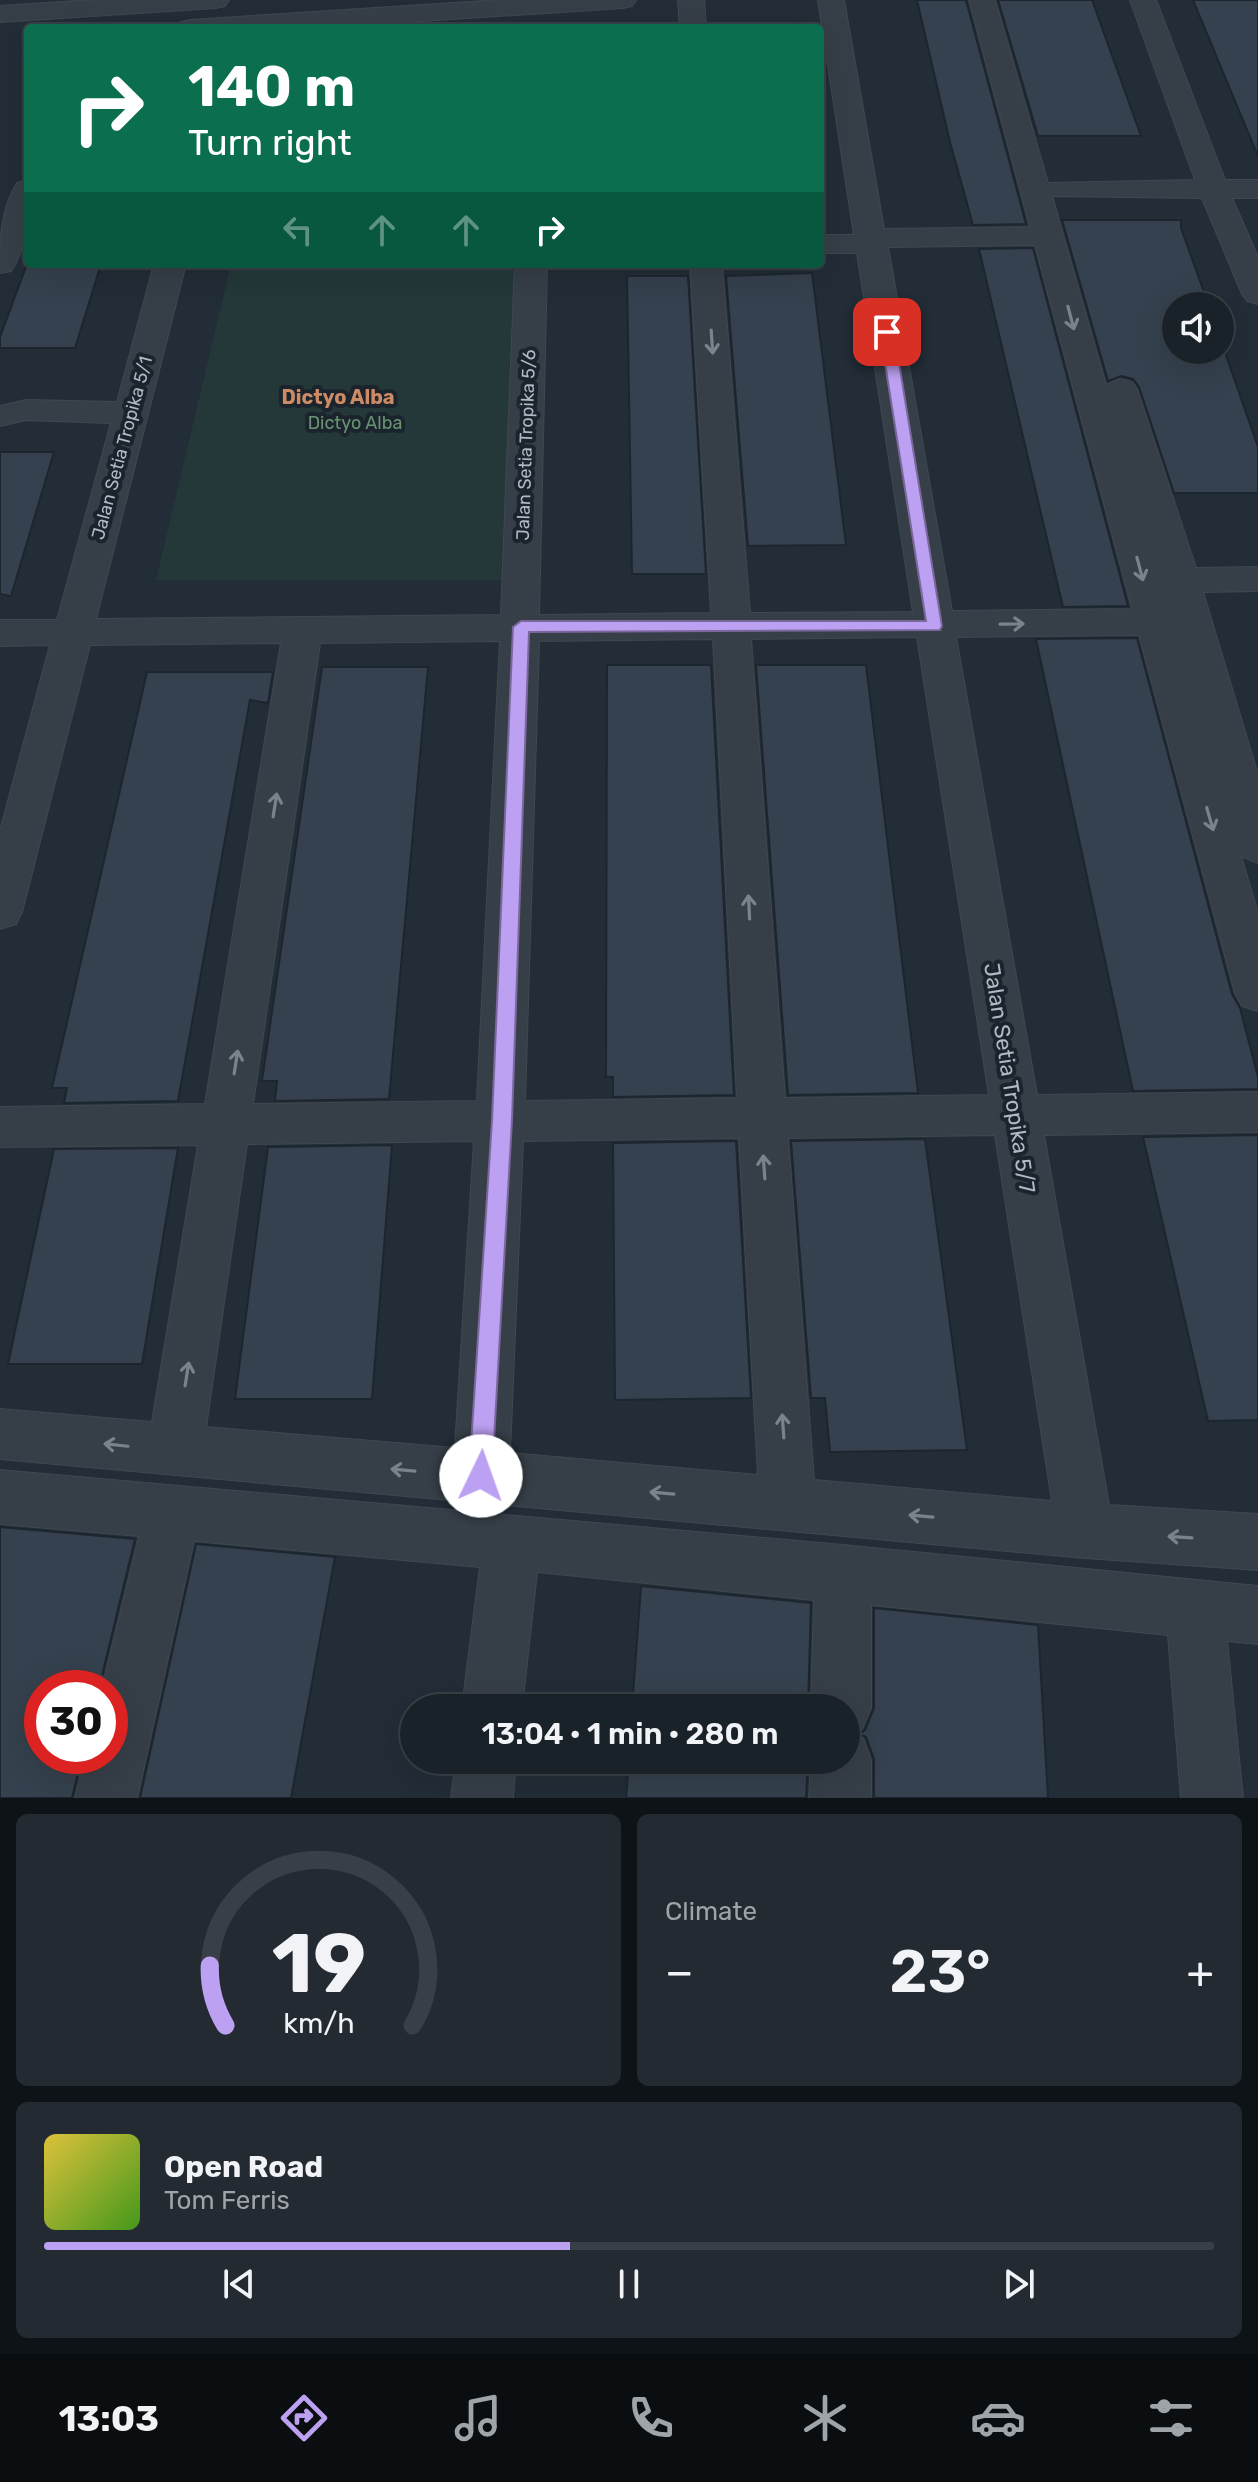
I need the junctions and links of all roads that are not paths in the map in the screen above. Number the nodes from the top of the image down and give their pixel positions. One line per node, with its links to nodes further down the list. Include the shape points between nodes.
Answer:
1 (216, 0): 8 (street)
2 (623, 0): 9 (street)
3 (691, 0): 12 (street)
4 (831, 0): 20 (street, Jalan Setia Tropika 5/7)
5 (982, 0): 19 (street)
6 (1001, 0): 15 (street)
7 (1143, 0): 16 (street)
8 (0, 14)
9 (542, 17): 10 (street)
10 (394, 21): 11 (street)
11 (313, 24)
12 (693, 24)
13 (24, 38): 14 (street)
14 (0, 39)
15 (1058, 189): 16 (street); 30 (street)
16 (1213, 189): 17 (street); 26 (street)
17 (1258, 189)
18 (24, 202): 22 (street)
19 (1048, 236): 20 (street); 31 (street, one-way to 31)
20 (872, 241): 21 (street); 32 (street, Jalan Setia Tropika 5/7)
21 (824, 244)
22 (8, 253)
23 (169, 268): 28 (street, Jalan Setia Tropika 5/1)
24 (531, 268): 33 (street, Jalan Setia Tropika 5/6)
25 (706, 268): 34 (street, one-way to 34)
26 (1258, 294)
27 (9, 410): 28 (street)
28 (131, 413): 37 (street, Jalan Setia Tropika 5/1)
29 (1258, 579): 30 (street)
30 (1181, 580): 38 (street)
31 (1155, 622): 32 (street, one-way to 31); 40 (street, one-way to 40)
32 (934, 626): 34 (street); 42 (street, Jalan Setia Tropika 5/7)
33 (521, 627): 34 (street); 35 (street); 44 (street, Jalan Setia Tropika 5/6)
34 (733, 627): 43 (street, one-way to 34)
35 (302, 631): 37 (street); 45 (street, one-way to 35)
36 (0, 633): 37 (street)
37 (74, 633): 39 (street, Jalan Setia Tropika 5/1)
38 (1258, 847)
39 (0, 912)
40 (1258, 993)
41 (1258, 1112): 42 (street)
42 (1016, 1115): 43 (street); 53 (street, Jalan Setia Tropika 5/7)
43 (761, 1119): 44 (street); 51 (street, one-way to 43)
44 (502, 1120): 45 (street); 49 (street, Jalan Setia Tropika 5/6)
45 (227, 1123): 46 (street); 48 (street, one-way to 45)
46 (0, 1127)
47 (0, 1434): 48 (street, one-way to 47)
48 (175, 1451): 49 (street, one-way to 48)
49 (481, 1476): 51 (street, one-way to 49)
50 (0, 1497): 52 (street)
51 (788, 1504): 53 (street, one-way to 51)
52 (173, 1511): 54 (street); 63 (street)
53 (1085, 1531): 55 (street, one-way to 53)
54 (512, 1542): 56 (street); 59 (street)
55 (1258, 1542)
56 (843, 1573): 57 (street); 60 (street)
57 (1195, 1611): 58 (street); 66 (street)
58 (1258, 1615)
59 (494, 1694)
60 (841, 1694)
61 (485, 1774): 64 (street)
62 (841, 1774): 65 (street)
63 (106, 1798)
64 (482, 1798)
65 (840, 1798)
66 (1212, 1798)

